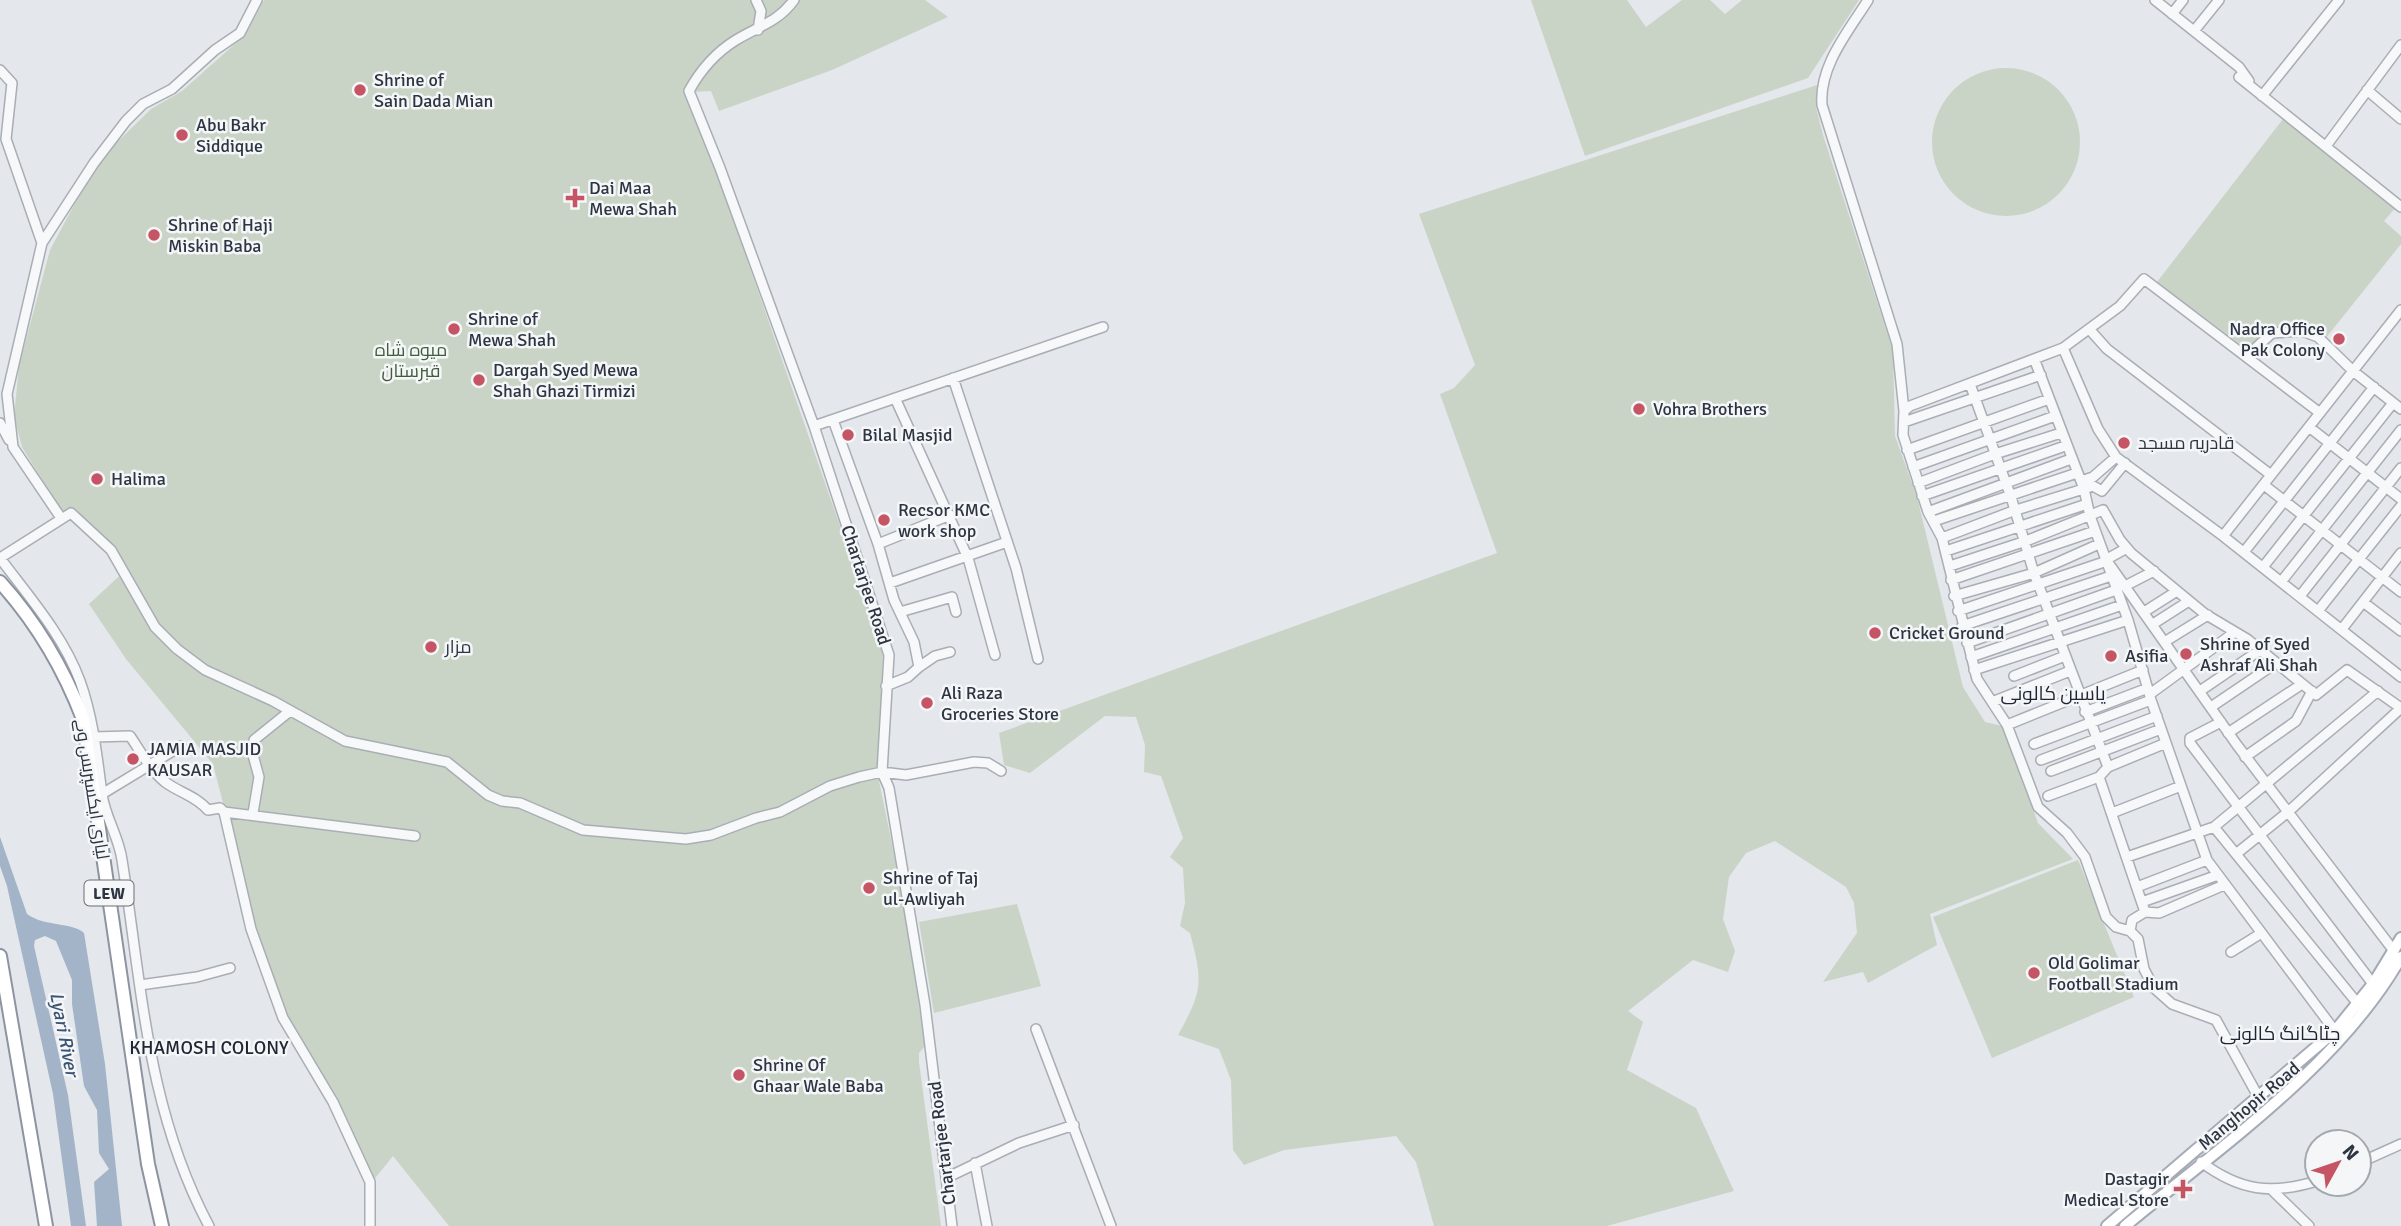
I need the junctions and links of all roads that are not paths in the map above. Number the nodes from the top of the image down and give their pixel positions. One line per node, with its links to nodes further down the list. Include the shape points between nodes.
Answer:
1 (257, 0): 21 (street, via 240,33 126,121)
2 (756, 0): 10 (street, via 761,11)
3 (794, 0): 10 (street, via 783,15)
4 (1868, 0): 37 (street, via 1828,67 1822,95 1824,117 1897,344)
5 (2155, 0): 9 (street)
6 (2183, 0): 9 (street)
7 (2219, 0): 11 (street)
8 (2339, 0): 17 (street)
9 (2172, 14): 11 (street)
10 (758, 30): 44 (street, Chartarjee Road, via 716,54 689,91)
11 (2194, 31): 15 (street, via 2239,66)
12 (2401, 45): 16 (street)
13 (0, 70): 21 (street, via 12,83 6,139)
14 (2239, 77): 15 (street)
15 (2250, 86): 17 (street)
16 (2367, 90): 18 (street); 19 (street)
17 (2262, 96): 19 (street)
18 (2401, 119)
19 (2326, 146): 20 (street)
20 (2401, 207)
21 (42, 243): 51 (street, via 7,394)
22 (2401, 310): 28 (street)
23 (1103, 327): 30 (street)
24 (2090, 330): 25 (street); 26 (street, via 2144,279); 62 (street, via 2107,349)
25 (2063, 348): 27 (street); 54 (street, via 2098,429)
26 (2247, 356): 28 (street, via 2272,333 2302,331 2318,337); 38 (street)
27 (2035, 361): 29 (street); 31 (street)
28 (2353, 371): 32 (street); 38 (street)
29 (2040, 375): 33 (street); 35 (street)
30 (953, 378): 34 (street); 87 (street)
31 (1970, 384): 33 (street); 37 (street)
32 (2374, 387): 36 (street); 49 (street)
33 (1975, 397): 41 (street); 42 (street)
34 (895, 398): 40 (street); 76 (street)
35 (2049, 399): 39 (street); 42 (street)
36 (2397, 406): 55 (street)
37 (1904, 411): 41 (street)
38 (2320, 413): 45 (street)
39 (2055, 416): 47 (street); 48 (street)
40 (833, 420): 44 (street); 88 (street)
41 (1903, 422): 52 (street)
42 (1983, 422): 48 (street); 52 (street)
43 (0, 423): 51 (street)
44 (814, 426): 151 (street, Chartarjee Road, via 889,655)
45 (2309, 427): 49 (street); 62 (street)
46 (2401, 430): 61 (street)
47 (2061, 433): 50 (street); 53 (street)
48 (1990, 439): 53 (street); 58 (street)
49 (2329, 443): 55 (street); 71 (street)
50 (2065, 446): 56 (street); 60 (street)
51 (13, 447): 79 (street)
52 (1907, 450): 58 (street)
53 (1995, 454): 60 (street); 65 (street)
54 (2116, 457): 57 (street); 64 (street, via 2098,474)
55 (2349, 458): 61 (street); 78 (street)
56 (2071, 459): 63 (street); 64 (street)
57 (2125, 463): 64 (street, via 2104,490); 84 (street)
58 (1913, 467): 65 (street)
59 (2401, 468): 67 (street)
60 (2000, 469): 63 (street); 68 (street)
61 (2367, 473): 67 (street); 82 (street)
62 (2271, 475): 66 (street)
63 (2005, 481): 69 (street); 75 (street)
64 (2081, 481): 69 (street); 72 (street); 74 (street)
65 (1918, 484): 68 (street)
66 (2264, 485): 71 (street); 84 (street)
67 (2386, 487): 70 (street); 90 (street)
68 (1923, 496): 75 (street)
69 (2011, 497): 74 (street); 80 (street)
70 (2401, 499)
71 (2283, 500): 78 (street); 93 (street)
72 (2087, 504): 77 (street); 81 (street)
73 (2401, 506): 98 (street)
74 (2013, 511): 81 (street); 85 (street)
75 (1928, 512): 80 (street)
76 (950, 515): 88 (street); 96 (street)
77 (2090, 516): 83 (street); 86 (street); 91 (street, via 2103,510)
78 (2304, 516): 82 (street); 101 (street)
79 (61, 518): 97 (street); 159 (street, via 71,513 103,540 155,627 177,649 205,670)
80 (1934, 521): 85 (street)
81 (2020, 527): 86 (street); 92 (street)
82 (2322, 530): 90 (street); 108 (street)
83 (2095, 531): 89 (street); 95 (street)
84 (2223, 536): 93 (street)
85 (1942, 538): 92 (street)
86 (2026, 541): 95 (street); 100 (street)
87 (1007, 542): 96 (street); 141 (street)
88 (878, 544): 109 (street)
89 (2099, 544): 99 (street); 105 (street)
90 (2341, 545): 98 (street); 114 (street)
91 (2127, 548): 99 (street); 102 (street)
92 (1946, 551): 100 (street)
93 (2244, 552): 101 (street)
94 (2401, 553): 104 (street)
95 (2027, 555): 105 (street); 106 (street)
96 (967, 556): 109 (street); 138 (street)
97 (0, 558): 167 (street, via 47,620 70,660)
98 (2359, 559): 104 (street); 121 (street)
99 (2107, 560): 103 (street); 105 (street); 110 (street)
100 (1950, 566): 106 (street)
101 (2263, 567): 108 (street)
102 (2154, 571): 110 (street); 111 (street)
103 (2111, 576): 110 (street); 115 (street)
104 (2382, 577): 112 (street); 117 (street)
105 (2036, 578): 113 (street); 115 (street); 119 (street)
106 (1951, 580): 113 (street)
107 (0, 582): 224 (highway, لیاری ایکسپریس وے / LEW, via 53,652 83,719 148,1164)
108 (2281, 582): 114 (street)
109 (890, 583): 122 (street)
110 (2121, 588): 118 (street); 120 (street); 124 (street)
111 (2177, 591): 116 (street); 120 (street)
112 (2401, 592)
113 (1954, 596): 119 (street)
114 (2300, 596): 121 (street)
115 (2043, 598): 124 (street); 128 (street)
116 (2189, 600): 125 (street); 127 (street)
117 (2363, 601): 130 (street); 131 (street)
118 (2122, 605): 126 (street); 129 (street)
119 (1958, 611): 128 (street)
120 (2144, 611): 127 (street)
121 (2318, 611): 130 (street)
122 (900, 612): 123 (street, via 952,597); 143 (street)
123 (956, 612)
124 (2050, 614): 129 (street); 135 (street)
125 (2208, 615): 132 (street); 133 (street)
126 (2128, 620): 134 (street); 146 (street)
127 (2153, 624): 133 (street)
128 (1962, 626): 135 (street)
129 (2056, 628): 134 (street); 139 (street)
130 (2342, 629): 149 (street)
131 (2401, 631)
132 (2235, 632): 136 (street); 144 (street)
133 (2166, 641): 144 (street)
134 (2060, 642): 140 (street); 145 (street)
135 (1967, 643): 139 (street)
136 (2260, 650): 142 (street); 152 (street)
137 (950, 652): 143 (street)
138 (995, 655)
139 (1971, 656): 145 (street)
140 (2065, 656): 147 (street); 148 (street)
141 (1038, 659)
142 (2276, 663): 150 (street); 158 (street)
143 (919, 667): 151 (street)
144 (2186, 669): 152 (street); 156 (street)
145 (1974, 670): 157 (street)
146 (2143, 670): 155 (street); 156 (street)
147 (2070, 671): 155 (street); 157 (street)
148 (2014, 676)
149 (2401, 677)
150 (2302, 684): 153 (street); 166 (street)
151 (887, 686): 179 (street, Chartarjee Road)
152 (2200, 691): 158 (street)
153 (2312, 691): 154 (street, via 2316,695 2347,670); 173 (street, via 2296,721)
154 (2378, 691): 181 (street); 187 (street, via 2401,708)
155 (2078, 694): 160 (street); 164 (street)
156 (2149, 694): 160 (street); 161 (street); 163 (street)
157 (1992, 702): 164 (street)
158 (2211, 707): 162 (street)
159 (290, 711): 179 (street, via 345,741 447,762 488,795 520,803 583,831 602,833 686,839 711,835 780,812 830,786); 188 (street, via 254,740 259,776)
160 (2085, 712): 163 (street)
161 (2157, 716): 165 (street); 168 (street)
162 (2221, 722): 166 (street); 185 (street, via 2189,741)
163 (2089, 723): 168 (street); 170 (street)
164 (2007, 725): 202 (street, via 2038,807 2085,857 2106,917 2116,927)
165 (2161, 729): 169 (street); 172 (street)
166 (2228, 733): 173 (street)
167 (93, 737): 175 (street, via 130,736); 183 (street)
168 (2095, 739): 172 (street); 174 (street)
169 (2166, 743): 176 (street); 182 (street)
170 (2034, 744)
171 (181, 746): 175 (street)
172 (2101, 752): 176 (street); 178 (street)
173 (2245, 757): 181 (street)
174 (2041, 760)
175 (149, 764): 183 (street); 186 (street, via 167,783 200,800 208,810)
176 (2108, 766): 180 (street)
177 (1001, 771): 179 (street, via 974,762 906,775)
178 (2051, 771)
179 (882, 772): 220 (street, Chartarjee Road, via 925,1005)
180 (2099, 777): 184 (street); 189 (street)
181 (2266, 785): 185 (street); 187 (street)
182 (2181, 786): 189 (street); 191 (street)
183 (102, 794): 210 (street, via 122,855)
184 (2048, 796)
185 (2237, 807): 190 (street); 192 (street)
186 (224, 812): 188 (street); 226 (street, via 251,929 283,1018 333,1102 370,1182)
187 (2288, 812): 192 (street); 206 (street)
188 (253, 813): 193 (street)
189 (2112, 813): 195 (street)
190 (2214, 827): 191 (street); 194 (street)
191 (2197, 831): 195 (street); 196 (street)
192 (2260, 835): 194 (street); 209 (street)
193 (415, 836)
194 (2235, 854): 211 (street)
195 (2127, 857): 199 (street)
196 (2207, 860): 197 (street); 199 (street)
197 (2218, 875): 198 (street); 200 (street)
198 (2224, 885): 201 (street, via 2159,913); 203 (street)
199 (2137, 887): 200 (street)
200 (2142, 902): 201 (street)
201 (2145, 912): 202 (street, via 2132,920)
202 (2130, 931): 214 (street, via 2138,939 2144,969 2154,988 2172,1004 2216,1020)
203 (2260, 934): 205 (street); 213 (street)
204 (2401, 938): 206 (main road, Manghopir Road)
205 (2231, 952)
206 (2397, 954): 209 (main road, Manghopir Road); 219 (main road, Manghopir Road, via 2365,1012 2342,1038)
207 (0, 956): 223 (highway)
208 (230, 968): 210 (street)
209 (2373, 984): 211 (main road, Manghopir Road)
210 (139, 985): 225 (street, via 150,1060 180,1164)
211 (2358, 1004): 213 (main road, Manghopir Road)
212 (1036, 1029): 215 (street)
213 (2335, 1031): 214 (main road, Manghopir Road)
214 (2259, 1098): 230 (main road, Manghopir Road)
215 (1074, 1125): 218 (street); 229 (street)
216 (2401, 1144): 217 (street)
217 (2373, 1157)
218 (975, 1163): 220 (street); 228 (street)
219 (2201, 1163): 222 (street, via 2223,1178); 231 (main road, Manghopir Road)
220 (946, 1178): 227 (street, Chartarjee Road)
221 (2303, 1184): 222 (street)
222 (2272, 1190): 232 (street)
223 (46, 1226)
224 (162, 1226)
225 (209, 1226)
226 (370, 1226)
227 (952, 1226)
228 (987, 1226)
229 (1111, 1226)
230 (2107, 1226)
231 (2125, 1226)
232 (2309, 1226)

